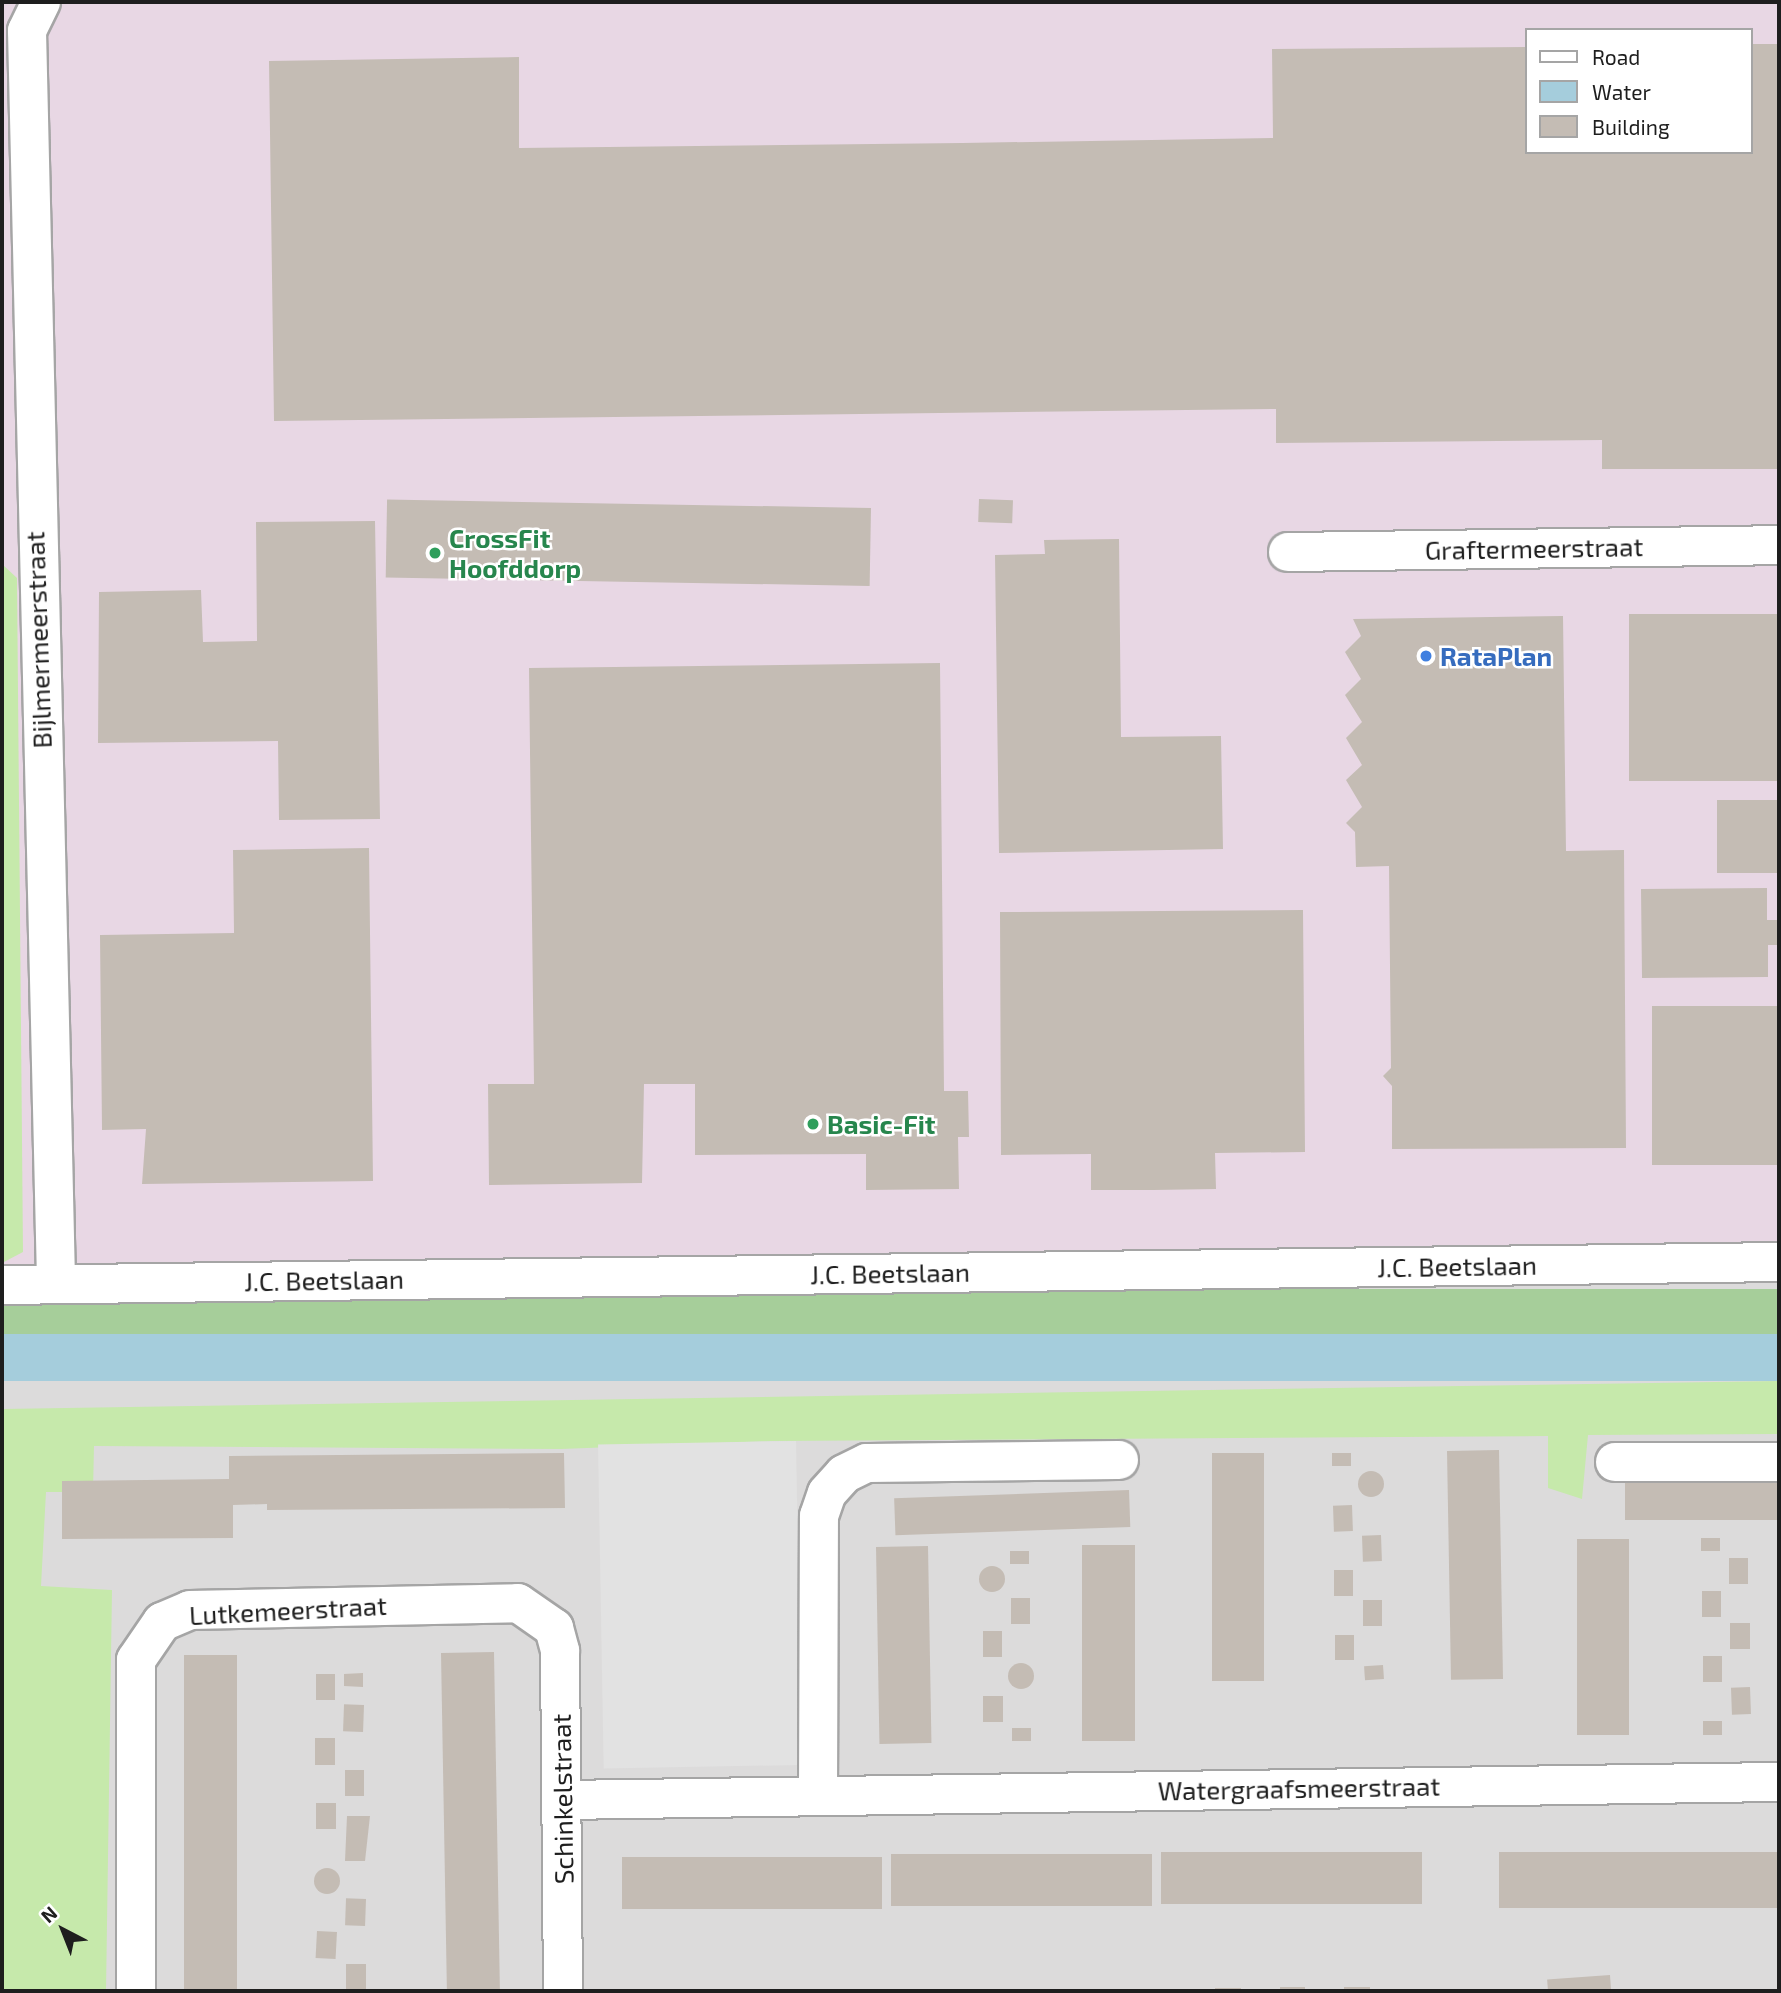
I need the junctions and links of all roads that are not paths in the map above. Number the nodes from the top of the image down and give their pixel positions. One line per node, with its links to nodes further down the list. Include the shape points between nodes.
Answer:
1 (41, 2): 5 (street, Bijlmermeerstraat, via 27,31)
2 (1779, 544): 3 (street, Graftermeerstraat)
3 (1288, 552)
4 (1779, 1262): 5 (street, J.C. Beetslaan)
5 (56, 1284): 6 (street, J.C. Beetslaan)
6 (2, 1285)
7 (1119, 1460): 12 (street, via 867,1464 835,1484 819,1516)
8 (1615, 1462): 9 (street)
9 (1779, 1462)
10 (540, 1613): 13 (street, Schinkelstraat, via 554,1628 560,1651); 14 (street, Lutkemeerstraat, via 518,1603 190,1609 162,1622 136,1660)
11 (1779, 1782): 12 (street, Watergraafsmeerstraat)
12 (818, 1793): 13 (street, Watergraafsmeerstraat)
13 (564, 1800): 15 (street, Schinkelstraat)
14 (136, 1991)
15 (563, 1991)

